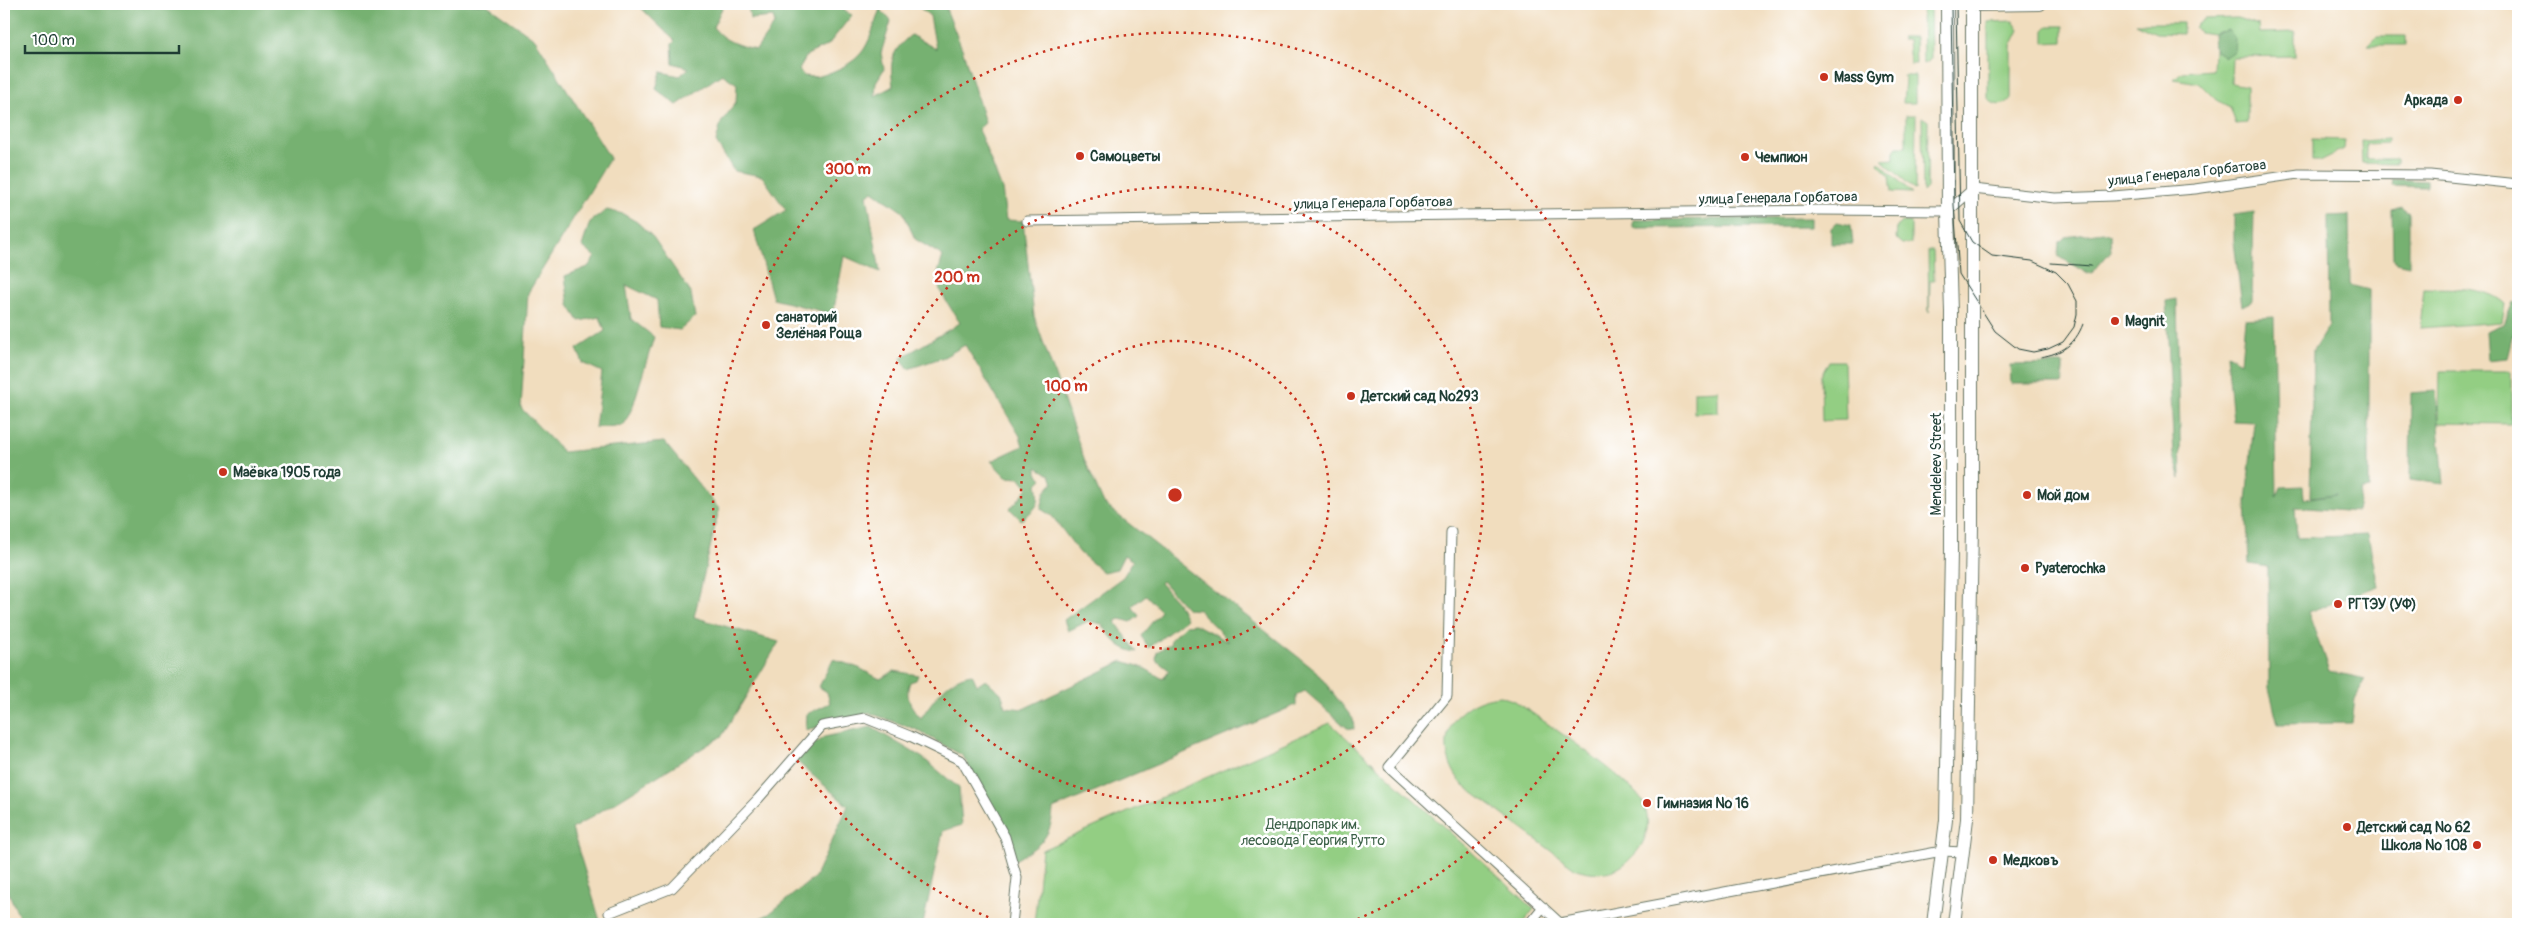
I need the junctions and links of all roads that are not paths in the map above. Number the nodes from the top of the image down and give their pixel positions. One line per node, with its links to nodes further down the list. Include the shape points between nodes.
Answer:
1 (1947, 4): 6 (main road, Mendeleev Street)
2 (1972, 4): 3 (main road); 5 (main road)
3 (2040, 4)
4 (2518, 184): 5 (street, улица Генерала Горбатова, via 2430,176 2299,174 2195,189 2113,196 2054,198)
5 (1973, 189): 6 (street); 10 (main road, via 1971,585 1967,819)
6 (1948, 211): 7 (street, улица Генерала Горбатова); 9 (main road, Mendeleev Street, via 1951,552 1946,820)
7 (1027, 220)
8 (1451, 532): 11 (street, via 1447,696 1389,767)
9 (1942, 851): 10 (street); 11 (street, via 1560,923); 15 (main road, Mendeleev Street)
10 (1963, 852): 16 (main road)
11 (1542, 907): 14 (street)
12 (609, 913): 13 (street, via 672,888 758,799 822,726 865,718 962,760 1005,837 1017,878)
13 (1012, 924)
14 (1529, 924)
15 (1933, 924)
16 (1954, 924)

